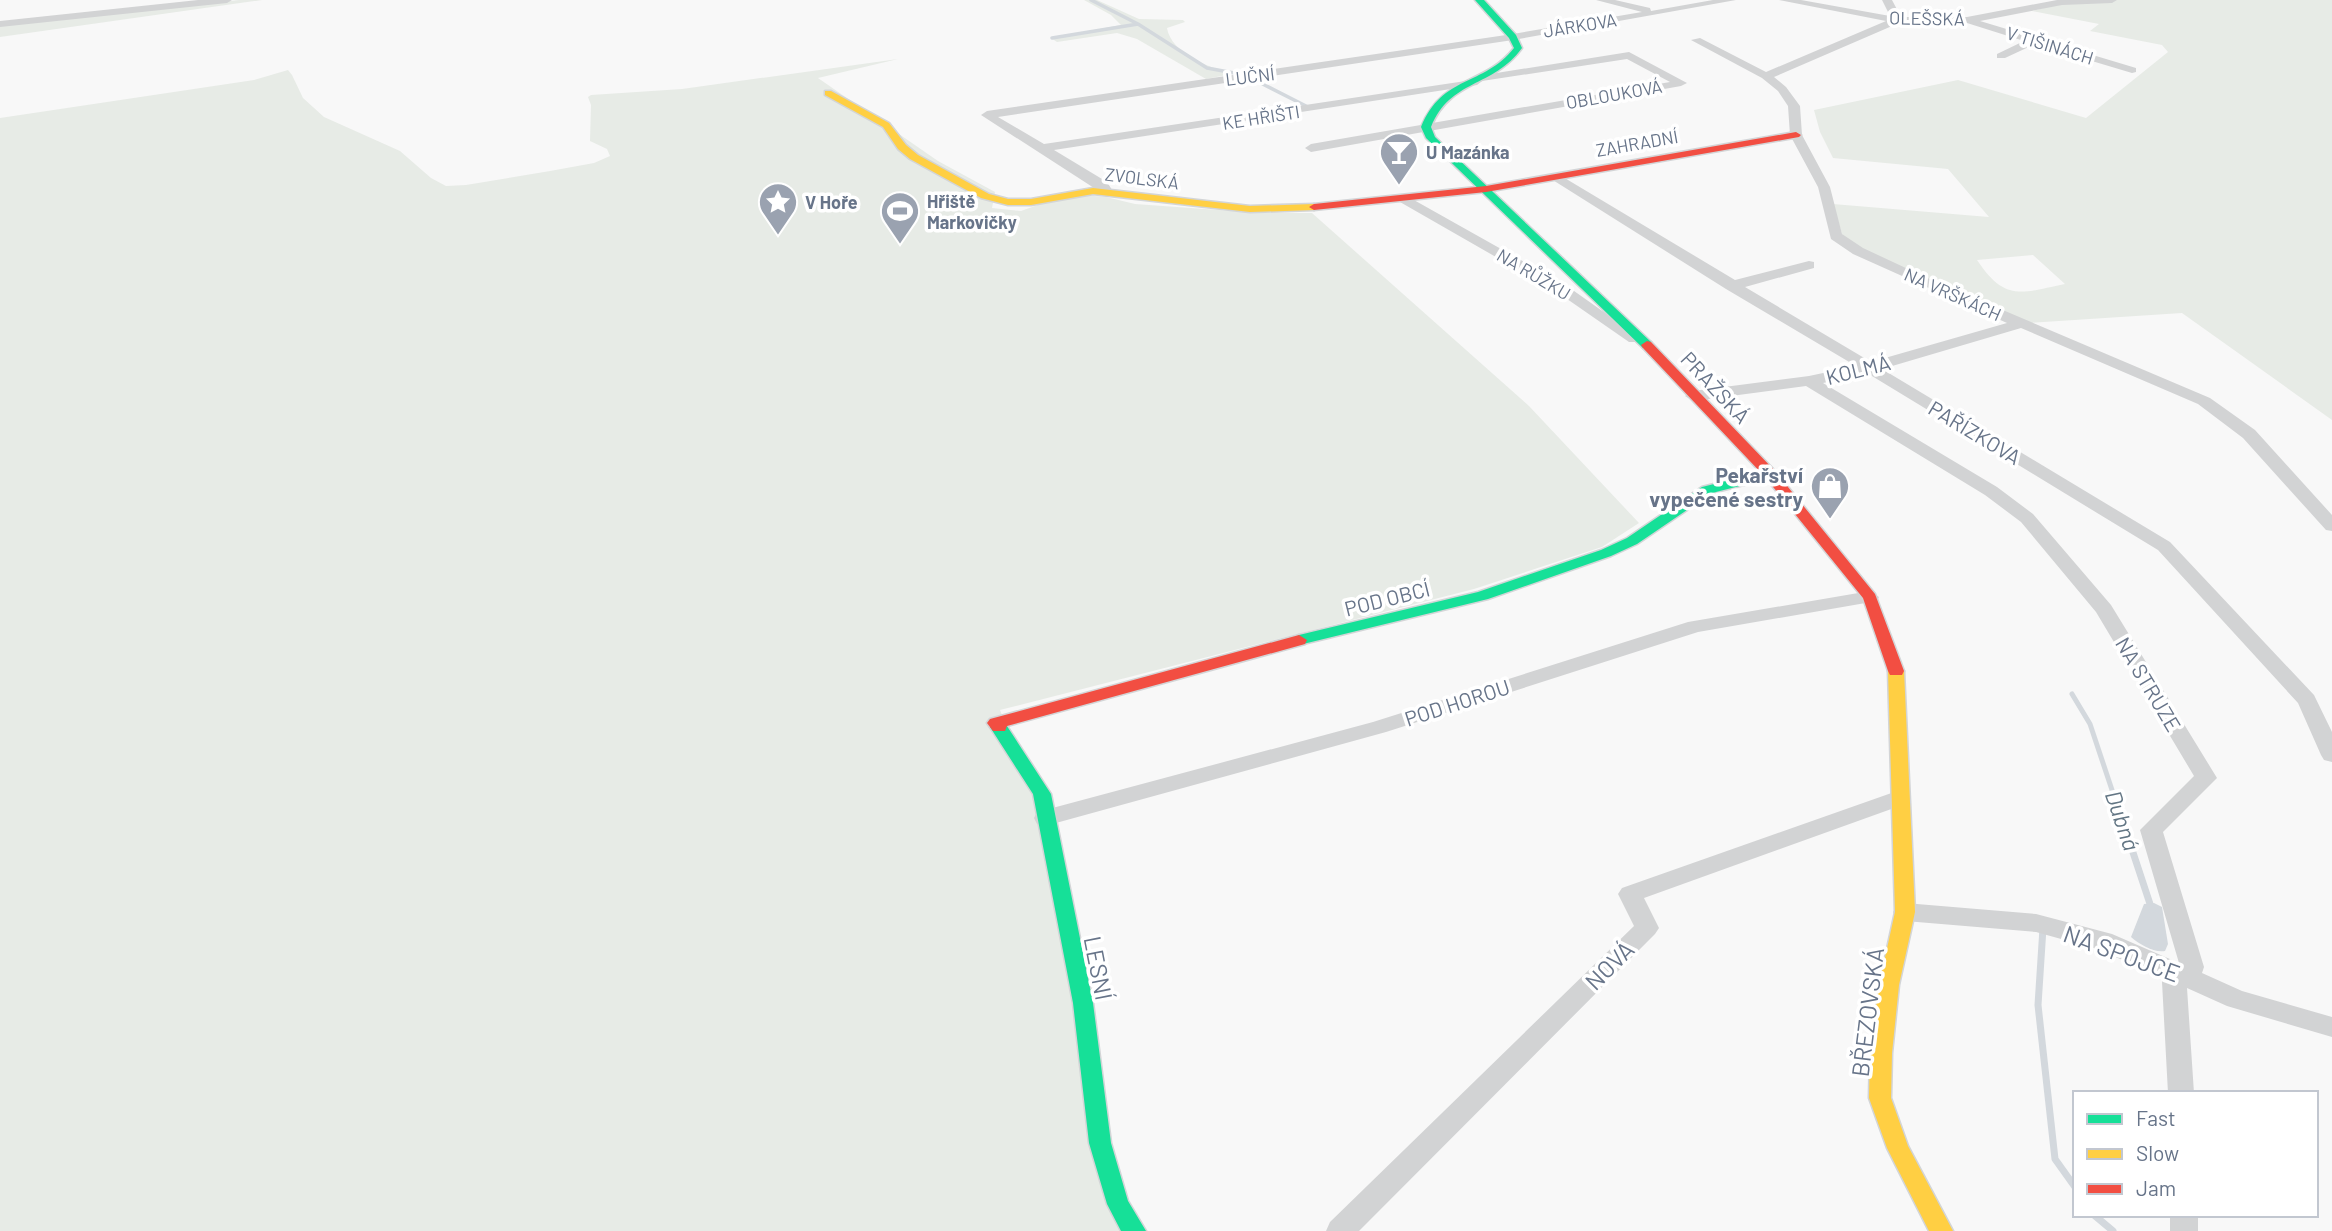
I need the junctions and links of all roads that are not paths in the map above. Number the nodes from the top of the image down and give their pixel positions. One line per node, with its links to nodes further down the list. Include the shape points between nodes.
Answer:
1 (227, 0): 11 (street)
2 (1479, 0): 12 (street)
3 (1601, 0): 8 (street)
4 (1731, 0): 8 (street, JÁRKOVA)
5 (1784, 0): 9 (street, OLEŠSKÁ)
6 (1887, 0): 9 (street)
7 (2112, 0): 10 (street, OLEŠSKÁ, via 2062,2)
8 (1658, 13): 12 (street, JÁRKOVA)
9 (1897, 20): 10 (street, OLEŠSKÁ); 17 (street)
10 (1967, 20): 14 (street, V TIŠINÁCH)
11 (0, 24)
12 (1513, 37): 18 (street, via 1518,48 1515,55); 22 (street, LUČNÍ, via 987,115)
13 (1696, 40): 17 (street, NA VRŠKÁCH)
14 (2034, 40): 15 (street); 16 (street, V TIŠINÁCH)
15 (2001, 56)
16 (2132, 70)
17 (1766, 76): 21 (street, NA VRŠKÁCH, via 1794,106)
18 (1480, 80): 20 (street, via 1438,100); 20 (street, OBLOUKOVÁ, via 1629,55 1681,83); 22 (street, KE HŘIŠTI)
19 (828, 93): 26 (street, ZVOLSKÁ, via 886,125 914,157 985,196 1031,202 1093,191)
20 (1426, 127): 23 (street); 25 (street, PRAŽSKÁ, via 1431,138)
21 (1796, 135): 24 (street, ZAHRADNÍ); 30 (street, NA VRŠKÁCH, via 1824,187 1836,236 1858,251)
22 (1044, 148): 26 (street)
23 (1311, 148)
24 (1554, 177): 25 (street, ZAHRADNÍ); 29 (street, PAŘÍZKOVA)
25 (1486, 190): 27 (street, ZVOLSKÁ); 31 (street, PRAŽSKÁ)
26 (1108, 193): 27 (street, ZVOLSKÁ, via 1250,209)
27 (1405, 199): 31 (street, NA RŮŽKU, via 1562,289)
28 (1809, 265): 29 (street)
29 (1731, 286): 32 (street, PAŘÍZKOVA)
30 (2019, 324): 32 (street, KOLMÁ); 36 (street, NA VRŠKÁCH, via 2204,401 2249,434)
31 (1658, 356): 34 (street, PRAŽSKÁ)
32 (1868, 368): 33 (street, KOLMÁ); 39 (street, PAŘÍZKOVA, via 2164,546 2307,700)
33 (1809, 381): 34 (street, KOLMÁ); 43 (street, NA STRUZE, via 1991,491 2027,518 2104,609 2206,778 2151,830 2192,967)
34 (1693, 396): 35 (street, PRAŽSKÁ)
35 (1770, 474): 37 (street, PRAŽSKÁ); 38 (street, POD OBCÍ, via 1707,490 1632,541 1483,596 1304,639)
36 (2332, 526)
37 (1870, 597): 40 (street, PRAŽSKÁ, via 1896,665); 41 (street, POD HOROU, via 1695,626 1380,727)
38 (996, 723): 41 (street, LESNÍ, via 1042,794)
39 (2332, 755)
40 (1900, 798): 42 (street, PRAŽSKÁ); 47 (street, NOVÁ, via 1630,894 1647,928)
41 (1045, 818): 46 (street, LESNÍ, via 1083,1003 1100,1143 1118,1204)
42 (1905, 912): 43 (street, NA SPOJCE, via 2036,923 2103,941); 48 (street, BŘEZOVSKÁ, via 1889,985 1880,1098 1898,1149)
43 (2188, 977): 44 (street, NA SPOJCE, via 2236,999); 45 (street, via 2174,982)
44 (2332, 1027)
45 (2180, 1091)
46 (1134, 1231)
47 (1339, 1231)
48 (1941, 1231)

